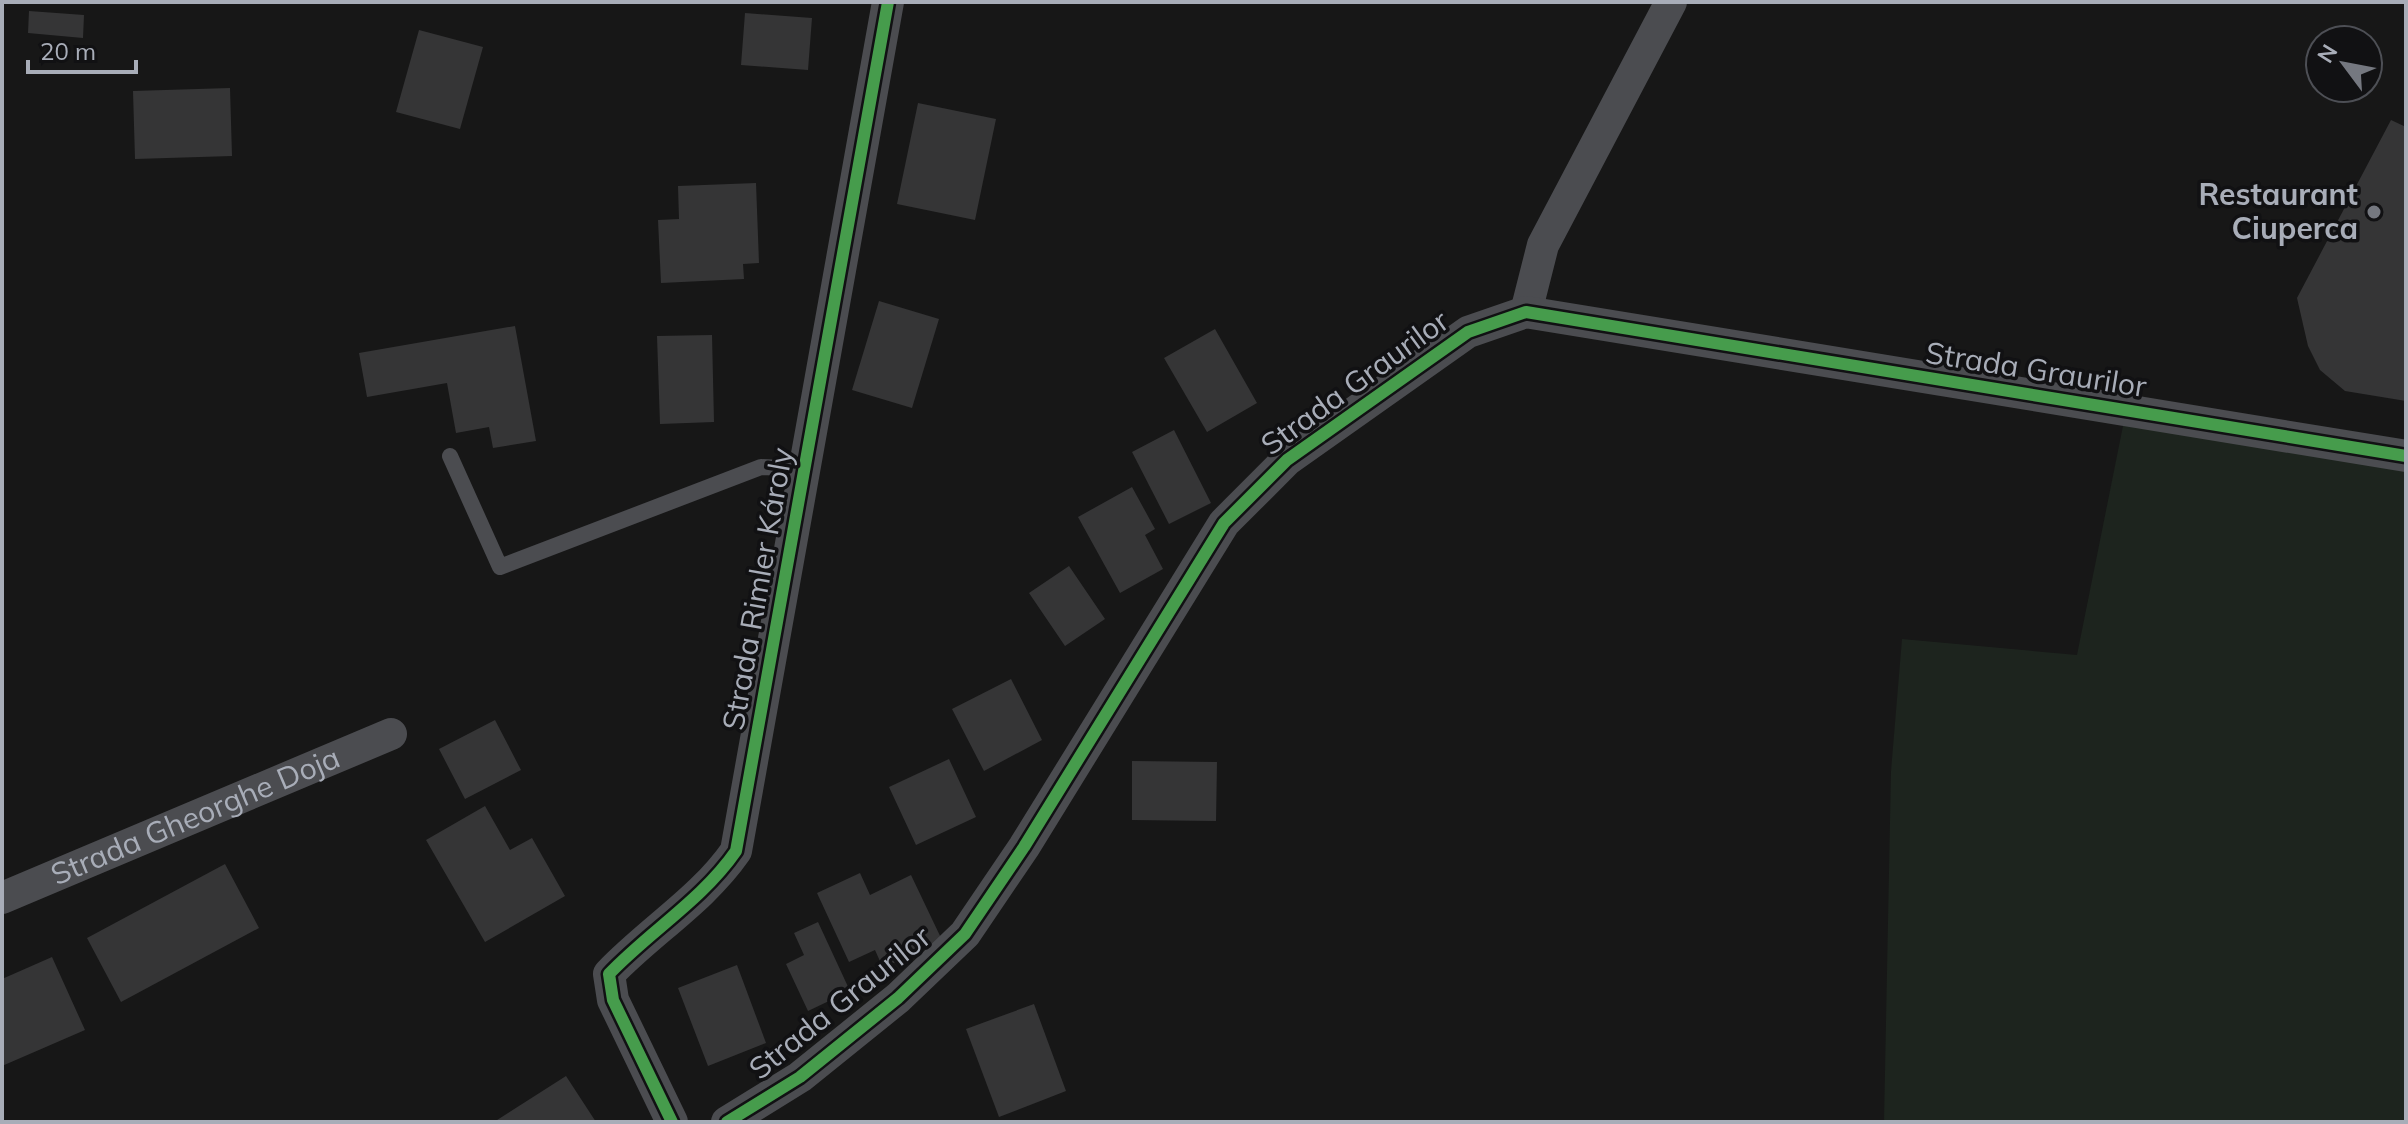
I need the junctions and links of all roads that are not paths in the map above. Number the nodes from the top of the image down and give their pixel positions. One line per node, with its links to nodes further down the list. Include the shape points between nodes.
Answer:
1 (888, 2): 6 (street, Strada Rimler Károly)
2 (1671, 2): 3 (street, via 1543,245)
3 (1526, 312): 5 (street, Strada Graurilor); 10 (street, Strada Graurilor, via 1455,341 1287,460 1224,523 965,934 898,998 800,1077)
4 (450, 456): 6 (lane, via 500,567 761,467)
5 (2406, 456)
6 (806, 469): 9 (street, Strada Rimler Károly, via 736,851 716,880 609,974 613,1000)
7 (391, 734): 8 (street, Strada Gheorghe Doja)
8 (2, 898)
9 (672, 1122)
10 (727, 1122)

